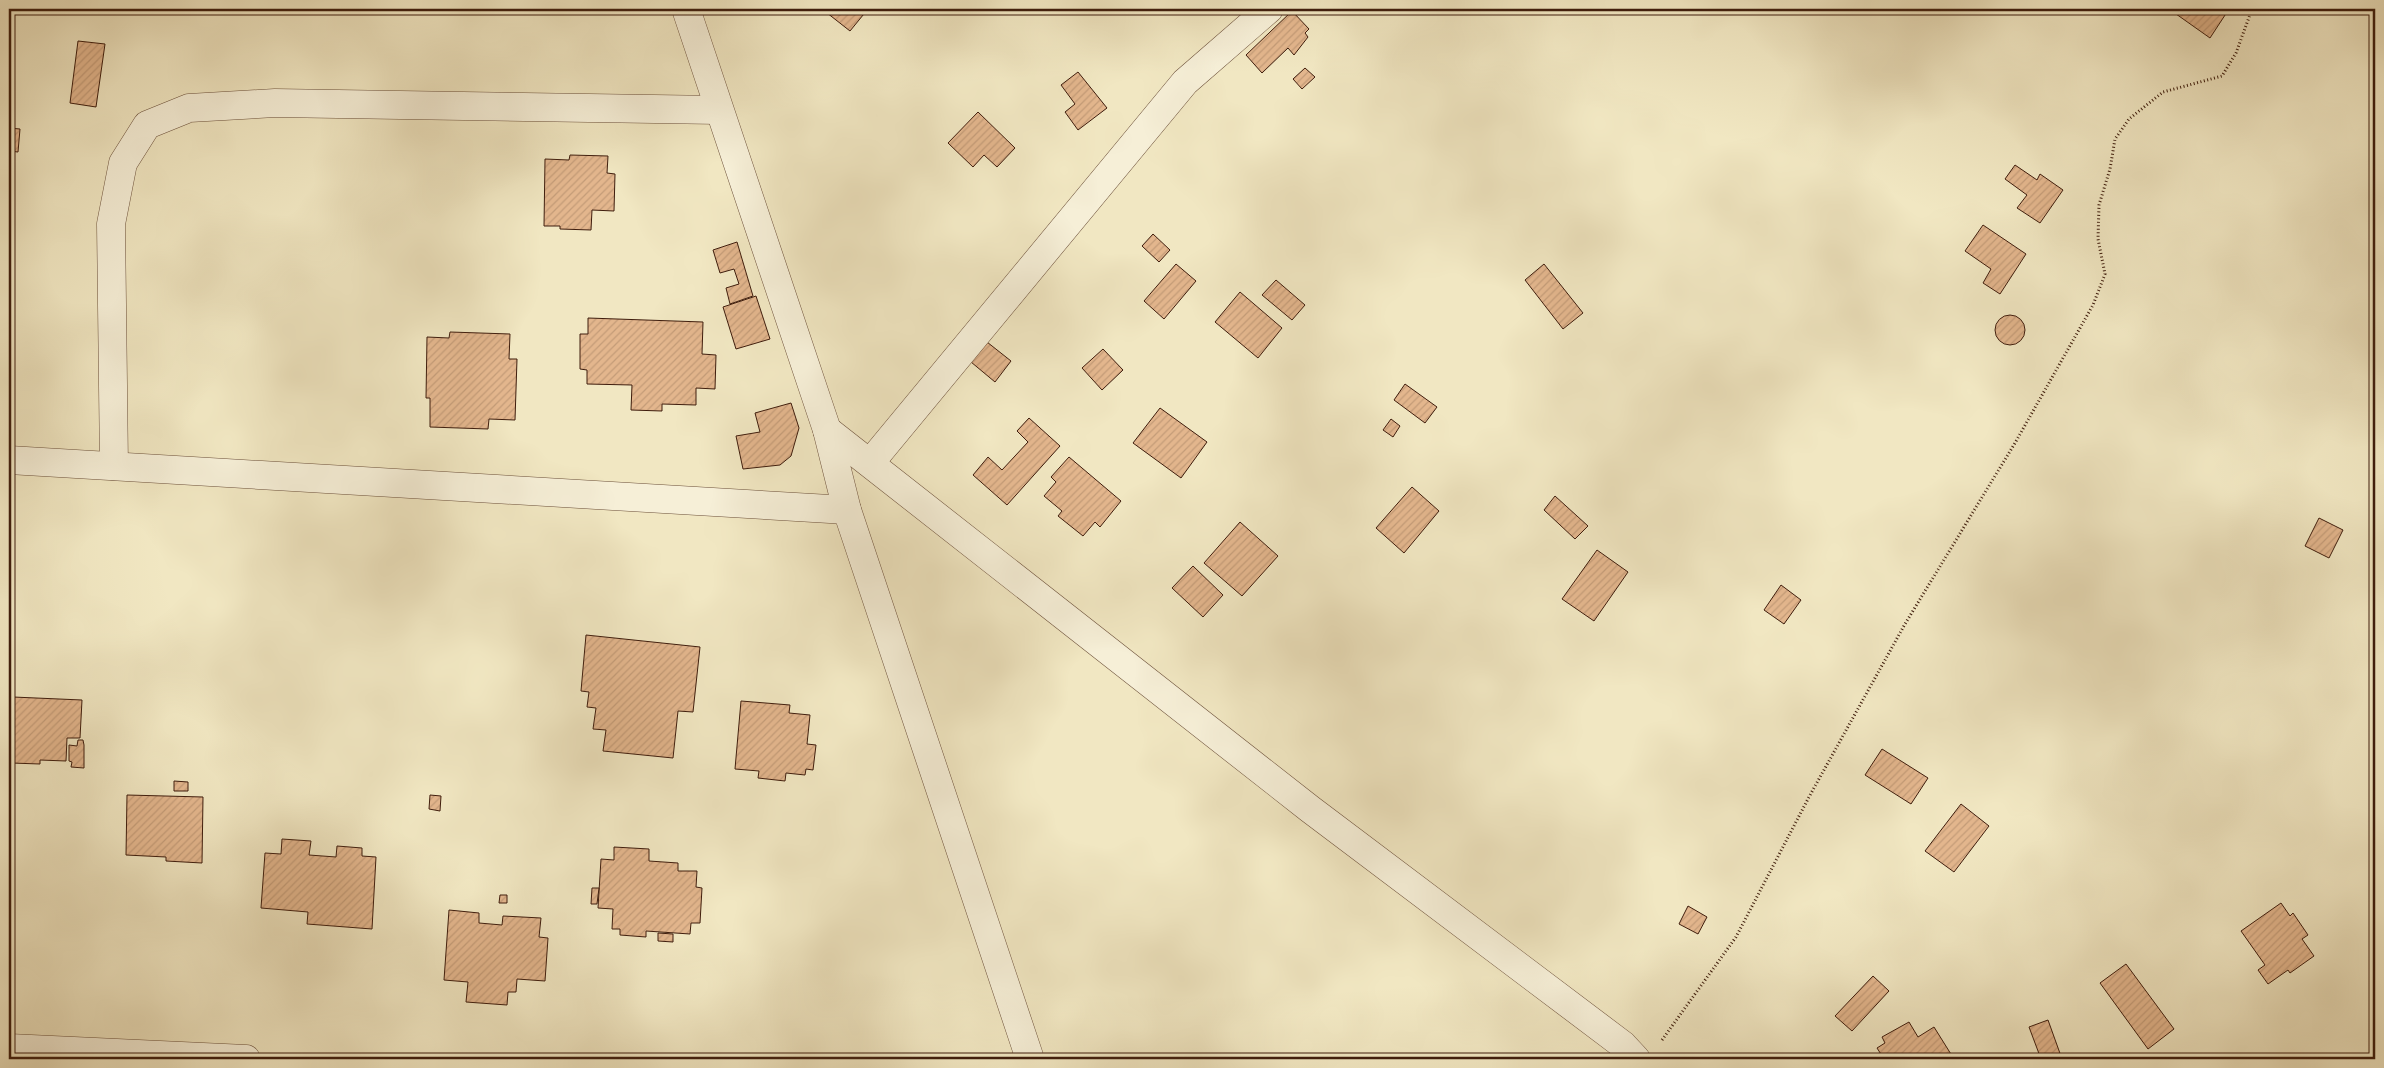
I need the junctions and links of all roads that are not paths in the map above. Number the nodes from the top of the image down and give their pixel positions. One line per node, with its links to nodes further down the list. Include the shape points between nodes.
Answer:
1 (686, 9): 3 (street)
2 (1269, 9): 6 (street, via 1185,82)
3 (719, 110): 4 (street); 7 (street, via 275,103 189,108 147,126 123,163 111,224)
4 (827, 430): 6 (street); 8 (street)
5 (9, 460): 7 (street)
6 (870, 463): 12 (street, via 1310,809 1622,1045)
7 (114, 466): 8 (street)
8 (847, 510): 11 (street)
9 (9, 1048): 10 (street)
10 (246, 1059)
11 (1030, 1059)
12 (1636, 1059)

